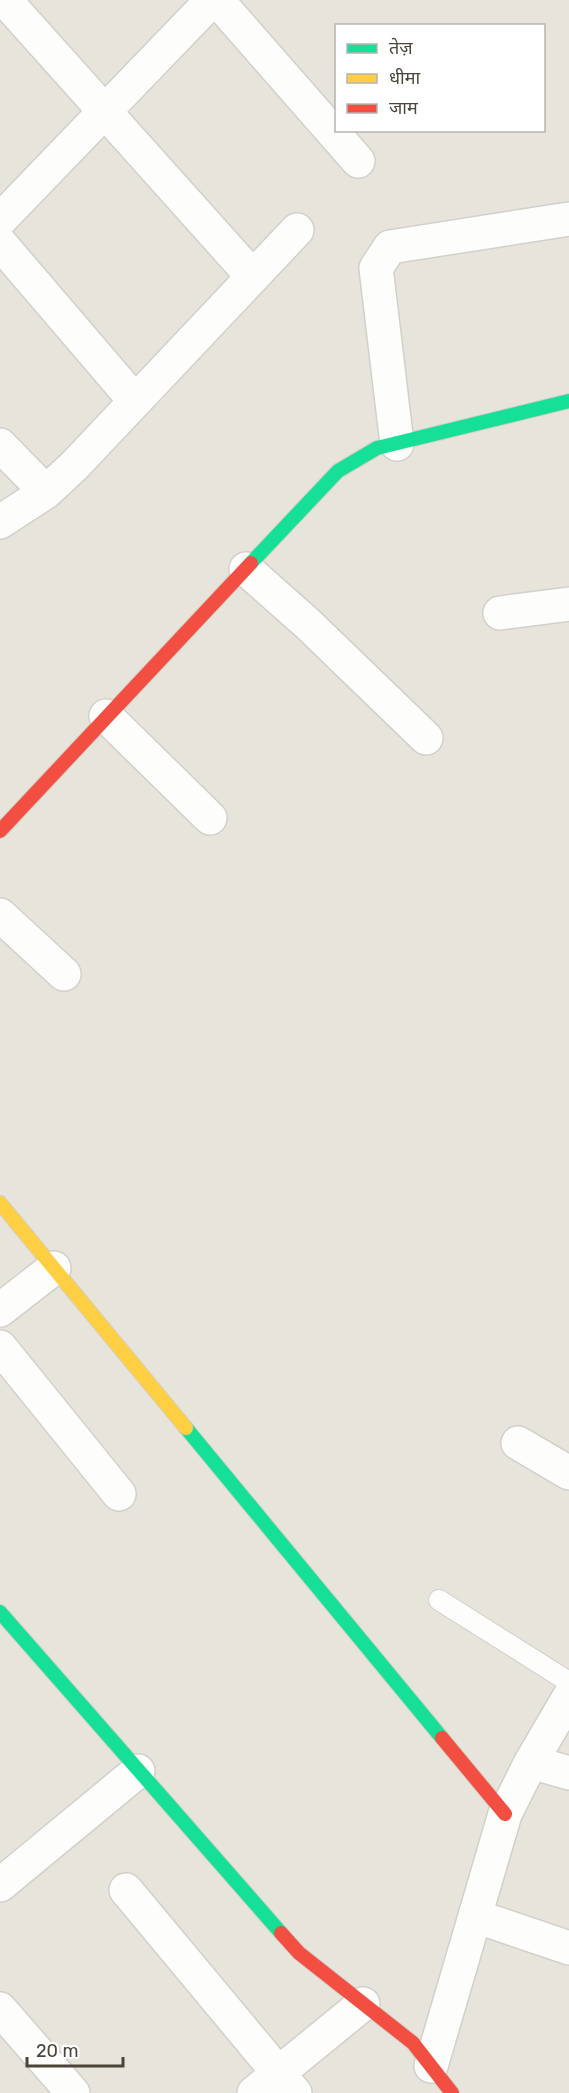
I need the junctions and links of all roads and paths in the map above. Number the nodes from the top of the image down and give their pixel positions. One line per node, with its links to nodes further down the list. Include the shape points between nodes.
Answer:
1 (5, 0): 4 (street)
2 (212, 0): 4 (street)
3 (217, 0): 5 (street)
4 (105, 111): 7 (street); 10 (street)
5 (358, 161)
6 (569, 219): 13 (street, via 390,247 376,268)
7 (0, 220)
8 (297, 231): 10 (street)
9 (0, 243): 11 (street)
10 (253, 277): 11 (street)
11 (135, 401): 15 (street)
12 (569, 401): 13 (street)
13 (397, 444): 17 (street, via 377,448 338,471)
14 (0, 445): 15 (street)
15 (46, 492): 16 (street)
16 (0, 522)
17 (246, 569): 20 (street); 21 (street)
18 (569, 604): 19 (street)
19 (500, 613)
20 (106, 716): 22 (street); 23 (street)
21 (426, 738)
22 (210, 818)
23 (0, 831)
24 (0, 915): 25 (street)
25 (64, 974)
26 (0, 1203): 27 (street)
27 (54, 1268): 28 (street); 40 (street)
28 (0, 1310)
29 (0, 1347): 32 (street)
30 (518, 1443): 31 (street)
31 (569, 1473)
32 (119, 1494)
33 (439, 1600): 35 (lane)
34 (0, 1612): 38 (street)
35 (569, 1682)
36 (569, 1697): 37 (street)
37 (531, 1762): 39 (street); 40 (street)
38 (138, 1771): 41 (street); 45 (street, via 299,1953)
39 (569, 1773)
40 (505, 1814): 43 (street)
41 (0, 1885)
42 (126, 1890): 48 (street)
43 (475, 1916): 44 (street); 47 (street)
44 (569, 1948)
45 (363, 2004): 47 (street, via 413,2043); 48 (street)
46 (0, 2009): 49 (street)
47 (430, 2066): 50 (street)
48 (276, 2086)
49 (73, 2093)
50 (452, 2093)

